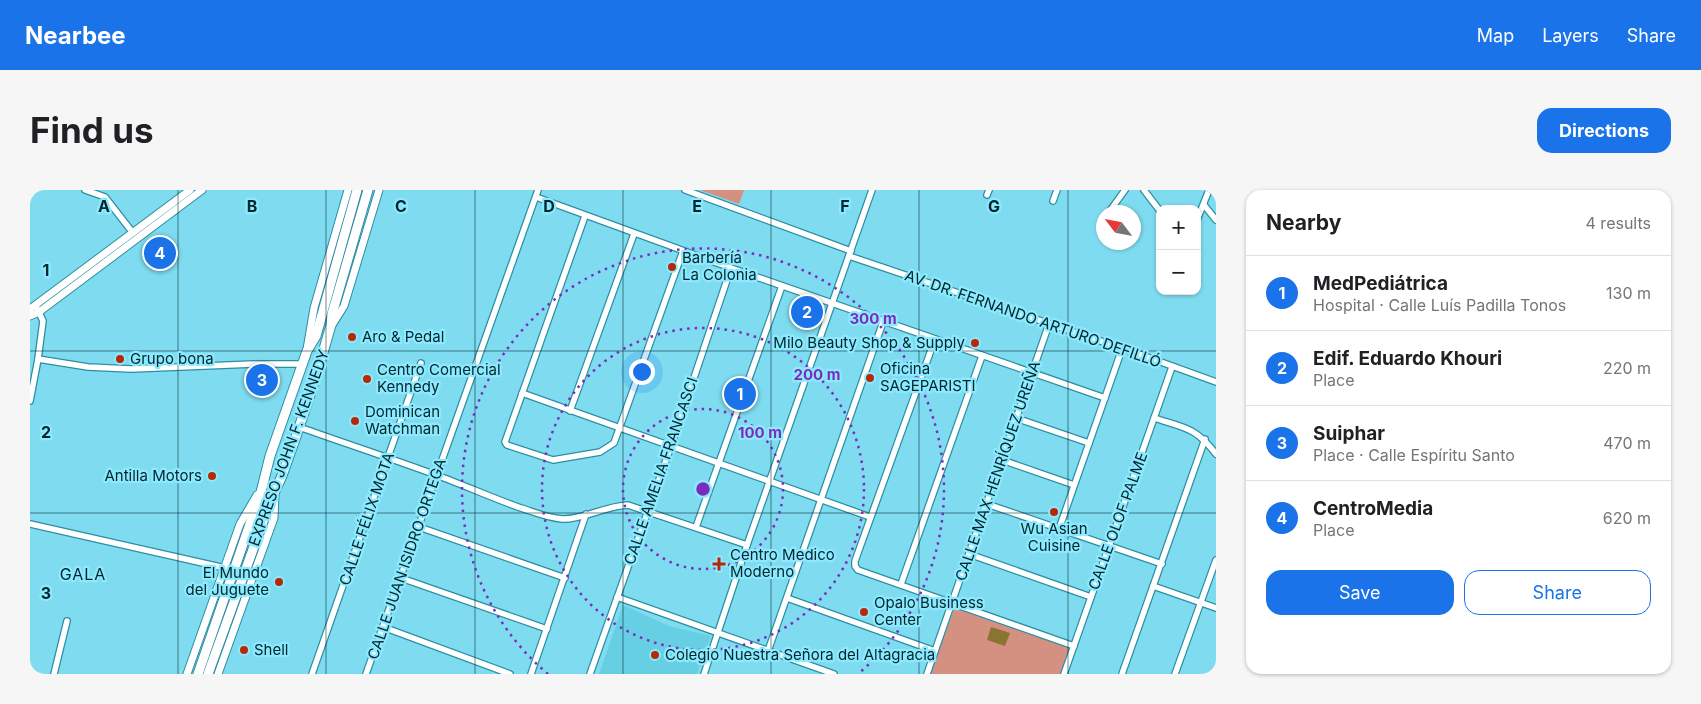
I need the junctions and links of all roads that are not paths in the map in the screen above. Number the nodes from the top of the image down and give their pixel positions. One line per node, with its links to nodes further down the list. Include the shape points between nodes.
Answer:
1 (85, 190): 23 (street, via 105,197)
2 (202, 190): 14 (main road)
3 (348, 190): 38 (main road, via 314,308)
4 (357, 190): 29 (highway, EXPRESO JOHN F. KENNEDY)
5 (368, 190): 29 (highway, EXPRESO JOHN F. KENNEDY)
6 (379, 190): 35 (main road, via 344,306)
7 (538, 190): 15 (street, CALLE JUAN ISIDRO ORTEGA)
8 (685, 190): 26 (street, AV. DR. FERNANDO ARTURO DEFILLÓ)
9 (872, 190): 26 (street)
10 (1057, 190): 16 (street)
11 (1125, 190): 17 (street)
12 (1144, 190): 19 (street)
13 (1209, 190): 18 (street)
14 (191, 192): 23 (main road); 31 (main road)
15 (536, 197): 21 (street); 61 (street, CALLE JUAN ISIDRO ORTEGA)
16 (1053, 201)
17 (1114, 205)
18 (1204, 205): 20 (street); 22 (street)
19 (1156, 206)
20 (1201, 211)
21 (584, 216): 24 (street); 46 (street)
22 (1216, 220)
23 (132, 233): 31 (main road)
24 (634, 234): 25 (street); 49 (street)
25 (683, 251): 27 (street); 53 (street)
26 (850, 253): 30 (street); 34 (street, AV. DR. FERNANDO ARTURO DEFILLÓ)
27 (731, 268): 28 (street); 56 (street, CALLE AMELIA FRANCASCI)
28 (782, 286): 30 (street); 60 (street)
29 (334, 288): 35 (highway, EXPRESO JOHN F. KENNEDY); 38 (highway, EXPRESO JOHN F. KENNEDY)
30 (833, 302): 33 (street); 62 (street)
31 (35, 309): 32 (main road); 40 (street, via 43,321)
32 (30, 316)
33 (884, 322): 36 (street); 66 (street)
34 (1049, 324): 37 (street, AV. DR. FERNANDO ARTURO DEFILLÓ); 44 (street, CALLE MAX HENRÍQUEZ UREÑA)
35 (331, 326): 52 (highway, EXPRESO JOHN F. KENNEDY)
36 (935, 340): 39 (street); 70 (street)
37 (1122, 349): 43 (street, AV. DR. FERNANDO ARTURO DEFILLÓ); 47 (street)
38 (307, 351): 41 (highway, EXPRESO JOHN F. KENNEDY)
39 (982, 356): 44 (street); 83 (street)
40 (38, 359): 41 (street, via 117,369); 48 (street)
41 (302, 364): 63 (highway, EXPRESO JOHN F. KENNEDY, via 270,456)
42 (421, 364): 58 (street, CALLE FÉLIX MOTA)
43 (1172, 367): 45 (street, AV. DR. FERNANDO ARTURO DEFILLÓ); 51 (street, CALLE OLOF PALME)
44 (1032, 374): 47 (street); 50 (street, CALLE MAX HENRÍQUEZ UREÑA)
45 (1216, 382)
46 (522, 394): 49 (street); 53 (street, via 505,442 547,459 559,460 605,450 614,443)
47 (1105, 398): 55 (street)
48 (30, 401)
49 (570, 411): 53 (street)
50 (1016, 418): 55 (street); 59 (street, CALLE MAX HENRÍQUEZ UREÑA)
51 (1154, 418): 54 (street, via 1189,429); 76 (street, CALLE OLOF PALME)
52 (299, 427): 58 (street); 65 (highway, EXPRESO JOHN F. KENNEDY)
53 (620, 428): 56 (street)
54 (1205, 440): 57 (street); 79 (street)
55 (1089, 443): 64 (street)
56 (671, 446): 60 (street); 68 (street, CALLE AMELIA FRANCASCI)
57 (1216, 454)
58 (388, 458): 61 (street); 103 (street, CALLE FÉLIX MOTA)
59 (1002, 460): 64 (street); 67 (street, CALLE MAX HENRÍQUEZ UREÑA)
60 (718, 463): 62 (street); 73 (street)
61 (437, 475): 69 (street, via 498,500 560,519); 72 (street, CALLE JUAN ISIDRO ORTEGA)
62 (770, 481): 66 (street); 75 (street)
63 (264, 484): 80 (main road, via 240,524); 100 (highway, EXPRESO JOHN F. KENNEDY)
64 (1074, 485): 74 (street)
65 (275, 494): 101 (highway, EXPRESO JOHN F. KENNEDY); 102 (main road, via 274,518)
66 (822, 499): 70 (street); 87 (street)
67 (987, 504): 74 (street); 77 (street, CALLE MAX HENRÍQUEZ UREÑA)
68 (648, 510): 69 (street, via 616,505); 73 (street); 85 (street, CALLE AMELIA FRANCASCI)
69 (586, 514): 82 (street)
70 (870, 517): 83 (street, via 855,566 858,570)
71 (30, 524): 80 (street)
72 (419, 527): 81 (street, CALLE JUAN ISIDRO ORTEGA); 82 (street)
73 (696, 527): 75 (street)
74 (1059, 529): 76 (street)
75 (747, 545): 94 (street)
76 (1110, 545): 79 (street); 86 (street, CALLE OLOF PALME)
77 (969, 554): 86 (street); 88 (street, CALLE MAX HENRÍQUEZ UREÑA)
78 (1216, 560): 89 (street)
79 (1162, 564): 84 (street)
80 (225, 568): 99 (main road)
81 (401, 578): 92 (street, CALLE JUAN ISIDRO ORTEGA); 93 (street)
82 (565, 578): 93 (street)
83 (901, 584): 88 (street)
84 (1154, 586): 89 (street); 112 (street)
85 (617, 597): 94 (street); 107 (street, CALLE AMELIA FRANCASCI)
86 (1091, 597): 95 (street, CALLE OLOF PALME)
87 (787, 598): 96 (street); 97 (street)
88 (951, 602): 95 (street); 97 (street, CALLE MAX HENRÍQUEZ UREÑA)
89 (1201, 603): 90 (street); 113 (street)
90 (1216, 608)
91 (66, 621): 98 (street)
92 (383, 627): 104 (street, CALLE JUAN ISIDRO ORTEGA); 105 (street)
93 (547, 629): 106 (street)
94 (718, 633): 96 (street); 108 (street)
95 (1074, 646): 111 (street, CALLE OLOF PALME)
96 (768, 651): 109 (street)
97 (935, 651): 110 (street, CALLE MAX HENRÍQUEZ UREÑA)
98 (54, 674)
99 (187, 674)
100 (198, 674)
101 (208, 674)
102 (218, 674)
103 (312, 674)
104 (366, 674)
105 (510, 674)
106 (531, 674)
107 (590, 674)
108 (704, 674)
109 (834, 674)
110 (926, 674)
111 (1064, 674)
112 (1122, 674)
113 (1175, 674)

